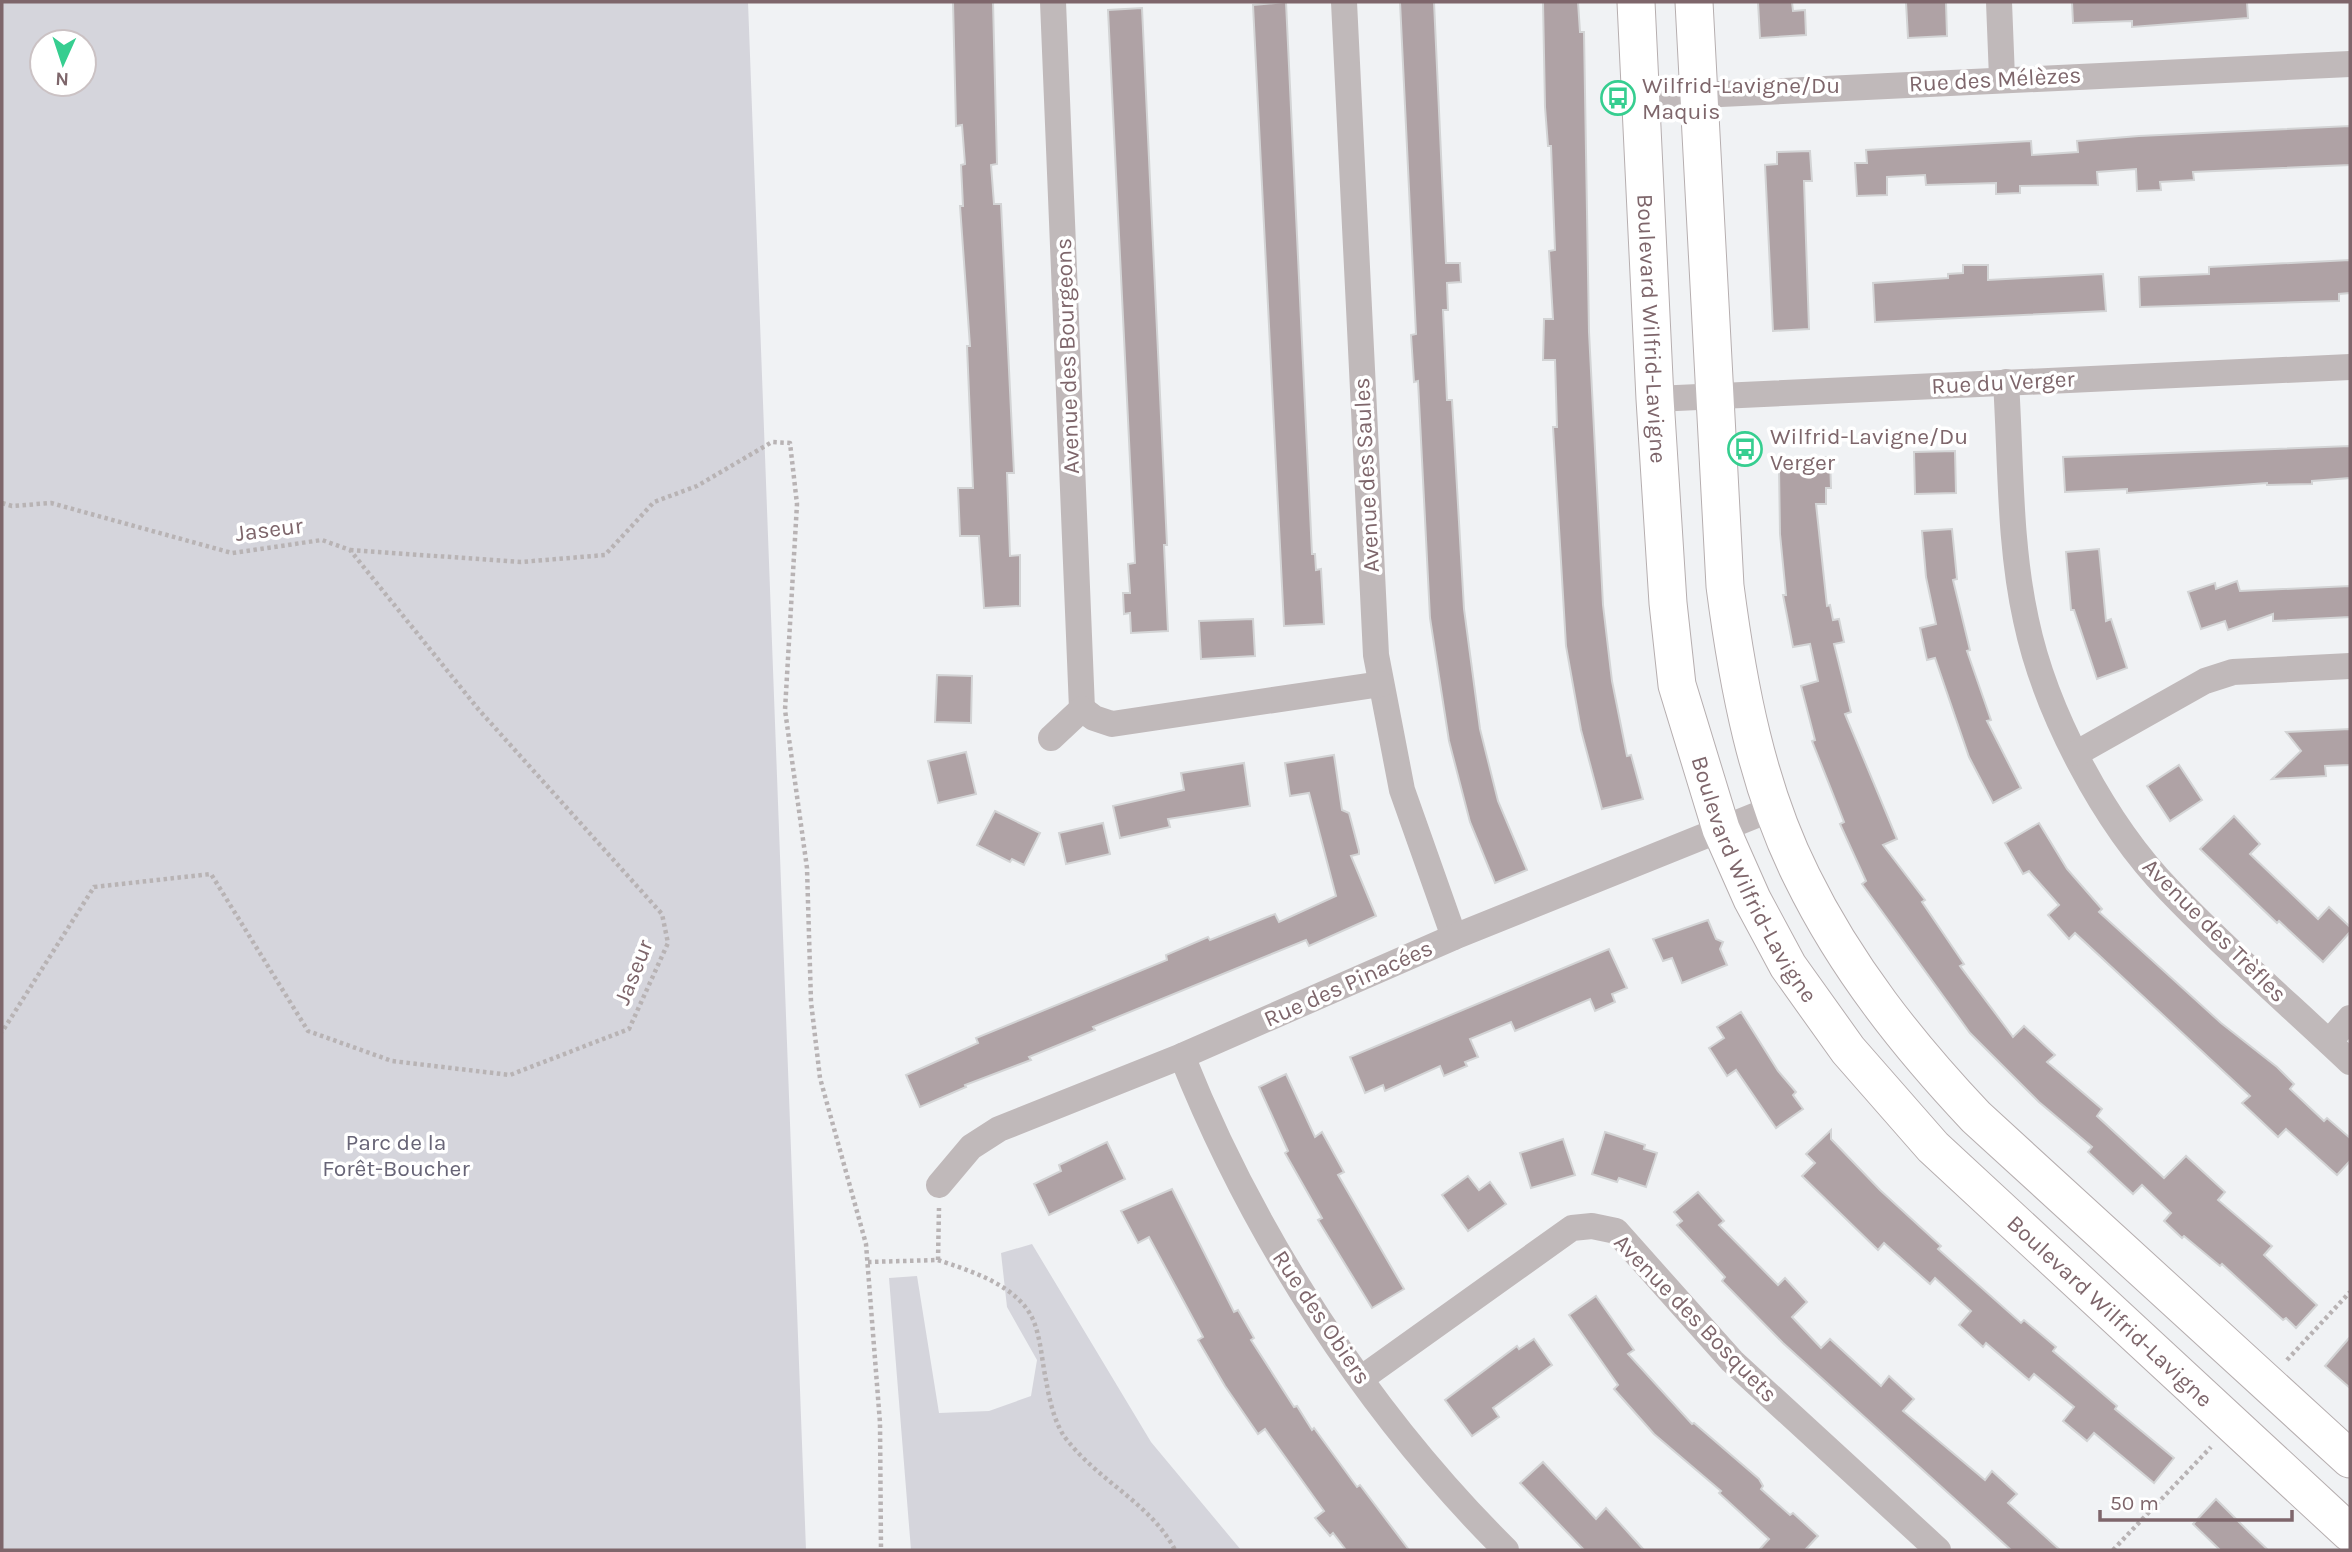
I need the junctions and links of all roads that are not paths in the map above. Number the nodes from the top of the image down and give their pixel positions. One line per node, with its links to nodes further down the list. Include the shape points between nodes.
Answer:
1 (1053, 2): 16 (street, Avenue des Bourgeons)
2 (1344, 2): 15 (street, Avenue des Saules, via 1372,607)
3 (1636, 2): 8 (street, Boulevard Wilfrid-Lavigne)
4 (1694, 2): 9 (street, Boulevard Wilfrid-Lavigne)
5 (1999, 2): 7 (street)
6 (2350, 64): 7 (street, Rue des Mélèzes)
7 (2002, 78): 9 (street, Rue des Mélèzes)
8 (1640, 94): 9 (street, Rue des Mélèzes); 13 (street, Boulevard Wilfrid-Lavigne)
9 (1699, 94): 12 (street, Boulevard Wilfrid-Lavigne)
10 (2350, 367): 11 (street, Rue du Verger)
11 (2006, 382): 12 (street, Rue du Verger); 18 (street, Avenue des Trèfles, via 2019,583 2026,620 2046,686)
12 (1716, 396): 13 (street, Rue du Verger); 19 (street, Boulevard Wilfrid-Lavigne, via 1725,586 1736,668)
13 (1655, 399): 20 (street, Boulevard Wilfrid-Lavigne, via 1677,685)
14 (2350, 666): 18 (street, via 2232,672 2205,681)
15 (1381, 684): 16 (street, via 1112,724); 21 (street, Avenue des Saules, via 1402,790)
16 (1082, 709): 17 (street)
17 (1051, 737)
18 (2077, 753): 23 (street, Avenue des Trèfles, via 2118,825 2168,889)
19 (1774, 808): 20 (street, Rue des Pinacées); 28 (street, Boulevard Wilfrid-Lavigne, via 1801,877 1844,953 1926,1064 1976,1117)
20 (1721, 829): 21 (street, Rue des Pinacées); 29 (street, Boulevard Wilfrid-Lavigne, via 1788,966 1848,1050 1933,1147)
21 (1454, 937): 24 (street, Rue des Pinacées)
22 (2350, 1018): 23 (street)
23 (2329, 1042): 25 (street, Avenue des Trèfles)
24 (1182, 1056): 26 (street, Rue des Pinacées, via 999,1129 971,1147); 27 (street, Rue des Obiers, via 1211,1130 1257,1217 1305,1300)
25 (2350, 1062)
26 (939, 1185)
27 (1362, 1378): 30 (street, Rue des Obiers, via 1466,1511); 31 (street, Avenue des Bosquets, via 1572,1228 1616,1231 1732,1361)
28 (2350, 1460)
29 (2350, 1533)
30 (1506, 1550)
31 (1938, 1550)

